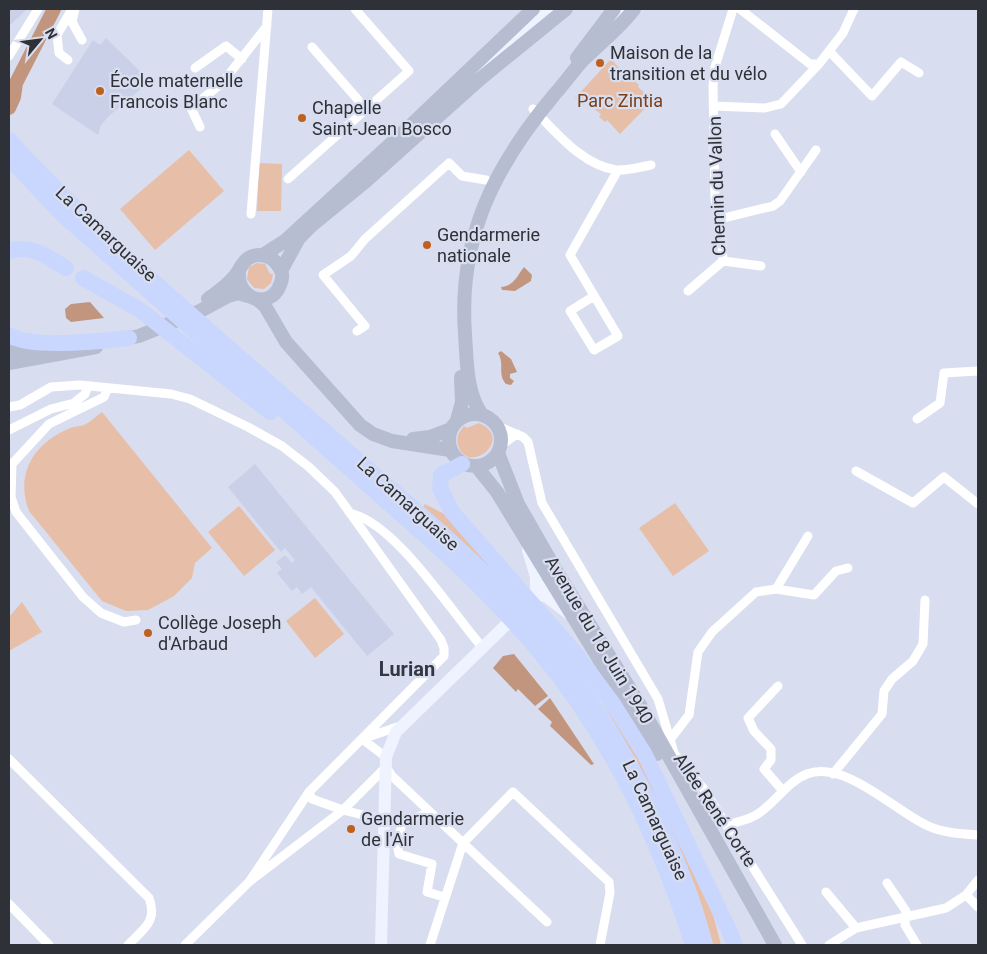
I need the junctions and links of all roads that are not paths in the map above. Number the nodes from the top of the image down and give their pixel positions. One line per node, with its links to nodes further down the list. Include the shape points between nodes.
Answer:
1 (37, 9): 19 (street)
2 (74, 9): 16 (street, via 72,22); 21 (street, via 57,35 59,53)
3 (268, 9): 14 (street)
4 (354, 9): 28 (street, via 409,71)
5 (533, 9): 31 (main road)
6 (550, 9): 15 (street)
7 (566, 9): 26 (main road)
8 (614, 9): 29 (main road)
9 (623, 9): 22 (street)
10 (634, 9): 22 (main road)
11 (733, 9): 27 (street, Chemin du Vallon, via 715,67)
12 (740, 9): 23 (street, via 810,64)
13 (854, 9): 18 (street, via 843,33)
14 (267, 26): 20 (street); 42 (street)
15 (524, 32): 26 (street); 31 (street)
16 (82, 40)
17 (312, 47): 28 (street)
18 (829, 51): 23 (street); 25 (street, via 872,96 901,62)
19 (9, 56)
20 (242, 59): 24 (street, via 226,46); 30 (street, via 222,84 191,108)
21 (68, 60)
22 (584, 60): 29 (main road)
23 (819, 64): 27 (street, via 781,104 765,108)
24 (195, 68)
25 (919, 73)
26 (480, 78): 39 (main road)
27 (713, 106): 43 (street, Chemin du Vallon, via 715,200)
28 (366, 109): 40 (street)
29 (536, 112): 37 (street, via 570,146 595,164); 41 (main road); 68 (main road, via 496,177 476,229 470,255 464,316 468,372 473,400)
30 (200, 127)
31 (407, 129): 39 (main road)
32 (775, 134): 38 (street)
33 (9, 140): 127 (highway, La Camarguaise, via 105,236 437,529 505,594 580,685 634,772 673,853)
34 (816, 150): 38 (street)
35 (9, 158): 89 (highway, La Camarguaise, via 62,214 436,545)
36 (651, 165): 37 (street)
37 (618, 170): 54 (street, via 570,255)
38 (801, 172): 43 (street, via 773,206)
39 (364, 175): 45 (main road); 50 (main road, via 299,238)
40 (288, 178)
41 (486, 180): 57 (street, via 462,176 449,163 365,239 351,256 323,275 366,326); 70 (main road, via 463,256 457,308 462,389)
42 (251, 214)
43 (719, 218): 46 (street, Chemin du Vallon)
44 (12, 251): 48 (highway, via 36,251)
45 (263, 255): 49 (main road, via 250,257); 50 (main road, via 275,261)
46 (723, 261): 47 (street); 52 (street, Chemin du Vallon)
47 (761, 266)
48 (66, 268)
49 (239, 272): 55 (main road); 56 (main road, via 240,285)
50 (281, 272): 53 (main road, via 281,283)
51 (83, 278): 89 (highway, via 148,316 328,458)
52 (688, 290)
53 (275, 293): 56 (main road, via 264,299); 61 (main road, via 281,318)
54 (594, 296): 54 (street, via 570,310 594,350 618,336)
55 (215, 298): 56 (main road, via 238,293); 59 (main road, via 176,320)
56 (252, 298): 61 (main road, via 265,306 286,342)
57 (357, 331)
58 (9, 334): 59 (highway, via 14,338 43,342 81,343)
59 (134, 337): 62 (main road)
60 (9, 349): 62 (main road)
61 (298, 354): 74 (main road, via 360,425 373,434)
62 (56, 355): 63 (main road)
63 (9, 363)
64 (978, 371): 69 (street, via 944,373 940,403)
65 (88, 386): 66 (street); 67 (street, via 51,387 20,405); 72 (street, via 86,394 74,403 51,409)
66 (108, 388): 77 (street, via 104,397 49,424); 81 (street, via 190,399 248,426 309,467)
67 (9, 407)
68 (482, 415): 70 (main road, via 473,414); 71 (main road)
69 (917, 418)
70 (454, 425): 74 (main road, via 430,437); 75 (main road, via 448,443)
71 (497, 426): 73 (street); 76 (main road)
72 (9, 430)
73 (517, 434): 76 (street); 95 (street, Allée René Corte, via 528,442 536,487 549,518 658,699)
74 (402, 443): 75 (main road)
75 (450, 450): 78 (main road)
76 (499, 450): 78 (main road, via 492,460); 85 (main road, Avenue du 18 Juin 1940, via 518,504)
77 (11, 462): 91 (street, via 11,497 16,512 101,613 124,622)
78 (470, 465): 83 (main road, Avenue du 18 Juin 1940, via 497,492); 128 (highway, via 442,474 440,488 445,500 483,549 576,654 613,704 644,755)
79 (856, 471): 80 (street, via 913,503 944,477)
80 (978, 504)
81 (353, 514): 92 (street, via 372,521 382,530 420,570); 96 (street, via 444,648 444,656)
82 (808, 536): 86 (street)
83 (525, 541): 85 (main road, Avenue du 18 Juin 1940); 87 (street, via 536,577)
84 (848, 568): 86 (street, via 836,571 814,595)
85 (554, 577): 87 (street); 90 (main road, Avenue du 18 Juin 1940); 105 (main road, Avenue du 18 Juin 1940, via 623,675)
86 (776, 589): 95 (street, via 756,592 712,632 698,652 689,715)
87 (536, 593): 90 (street); 92 (street)
88 (926, 600): 99 (street, via 923,644 913,661 892,679 884,691 882,714)
89 (499, 607): 126 (highway, La Camarguaise, via 561,680 625,778 662,857)
90 (570, 614): 105 (main road, Avenue du 18 Juin 1940, via 635,721)
91 (136, 620)
92 (482, 647): 94 (street)
93 (778, 686): 100 (street, via 748,718 771,750 771,760 764,769)
94 (401, 726): 96 (street); 98 (street, via 393,738)
95 (670, 737): 106 (street, Allée René Corte, via 674,753)
96 (362, 739): 98 (street); 101 (street)
97 (9, 759): 121 (street, via 149,898 154,910 152,920)
98 (386, 762): 102 (street); 103 (street, via 392,776); 104 (street)
99 (833, 774): 100 (street, via 807,774); 107 (street, via 881,796 926,826)
100 (783, 791): 106 (street, via 756,816)
101 (309, 792): 102 (street, via 312,799); 110 (street)
102 (342, 810): 104 (street); 110 (street)
103 (429, 812): 108 (street); 114 (street, via 402,824 396,844 399,854 432,864 427,892)
104 (383, 820): 123 (street)
105 (706, 824): 129 (main road, Avenue du 18 Juin 1940)
106 (728, 825): 130 (street, Allée René Corte)
107 (978, 835)
108 (463, 843): 114 (street); 118 (street); 125 (street, via 513,792 609,882 610,893)
109 (978, 880): 113 (street)
110 (249, 882): 122 (street)
111 (887, 883): 117 (street, via 906,911)
112 (826, 892): 119 (street)
113 (966, 896): 116 (street); 117 (street, via 946,908)
114 (444, 897): 124 (street)
115 (9, 904): 120 (street)
116 (978, 907)
117 (905, 917): 119 (street); 132 (street, via 904,925)
118 (547, 922)
119 (856, 928): 131 (street)
120 (50, 945)
121 (128, 945)
122 (185, 945)
123 (381, 945)
124 (430, 945)
125 (600, 945)
126 (692, 945)
127 (705, 945)
128 (735, 945)
129 (775, 945)
130 (802, 945)
131 (829, 945)
132 (918, 945)

